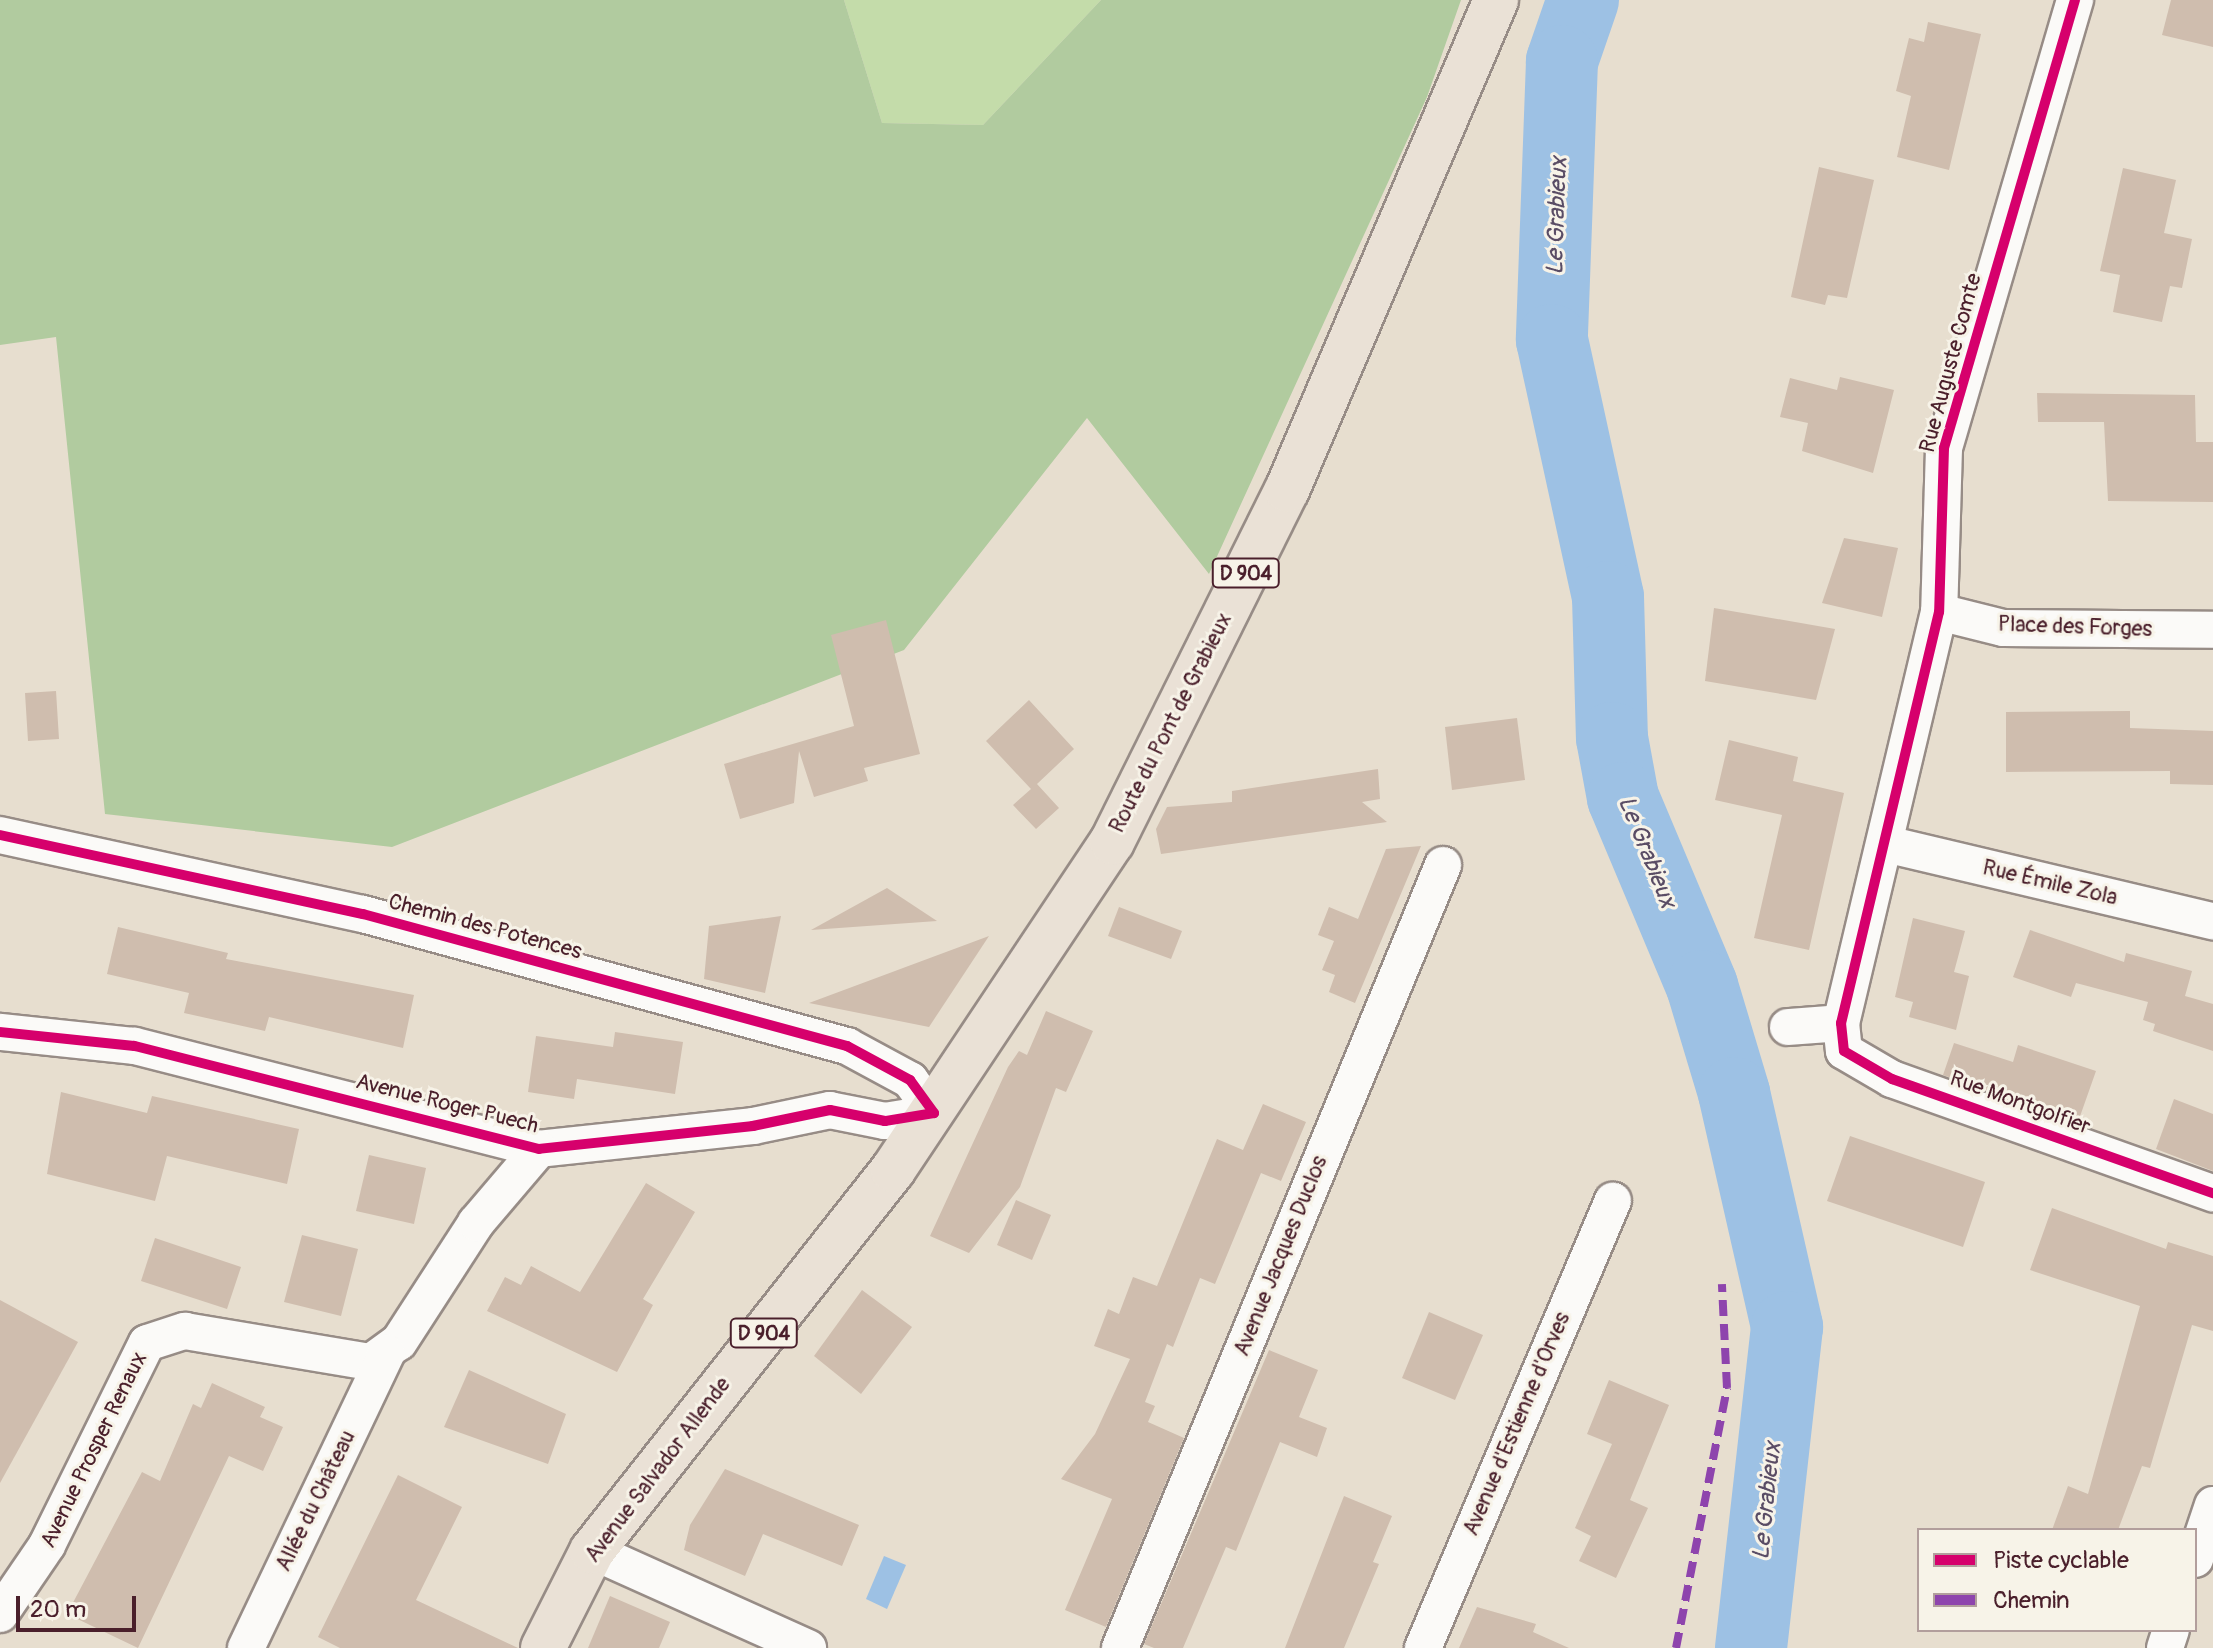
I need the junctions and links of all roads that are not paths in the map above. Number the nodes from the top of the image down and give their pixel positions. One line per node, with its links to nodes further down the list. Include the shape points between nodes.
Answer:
1 (1496, 0): 12 (main road, Route du Pont de Grabieux / D 904, via 1287,490 1112,842)
2 (2075, 0): 3 (street, Rue Auguste Comte, via 1944,448)
3 (1939, 612): 4 (street, Place des Forges, via 2003,628); 6 (street, Rue Auguste Comte)
4 (2213, 630)
5 (0, 835): 12 (street, Chemin des Potences, via 363,914 847,1046 910,1080)
6 (1886, 844): 8 (street, Rue Émile Zola); 9 (street, Rue Auguste Comte)
7 (1443, 865): 24 (street, Avenue Jacques Duclos)
8 (2213, 921)
9 (1841, 1023): 10 (street); 14 (street, Rue Montgolfier, via 1844,1051 1864,1067)
10 (1788, 1027)
11 (0, 1032): 13 (street, Avenue Roger Puech, via 134,1046)
12 (934, 1113): 13 (street, Avenue Roger Puech, via 885,1121 830,1110 753,1126); 18 (main road, Avenue Salvador Allende / D 904)
13 (539, 1149): 16 (street, via 476,1223)
14 (2213, 1193)
15 (1613, 1201): 25 (street, Avenue d'Estienne d'Orves)
16 (387, 1353): 20 (street, Avenue Prosper Renaux, via 344,1363 185,1331 147,1343 47,1545); 21 (street, Allée du Château)
17 (2213, 1505): 19 (street)
18 (592, 1551): 22 (main road, Avenue Salvador Allende / D 904); 23 (street)
19 (2197, 1553)
20 (0, 1614)
21 (246, 1648)
22 (543, 1648)
23 (808, 1648)
24 (1120, 1648)
25 (1423, 1648)

